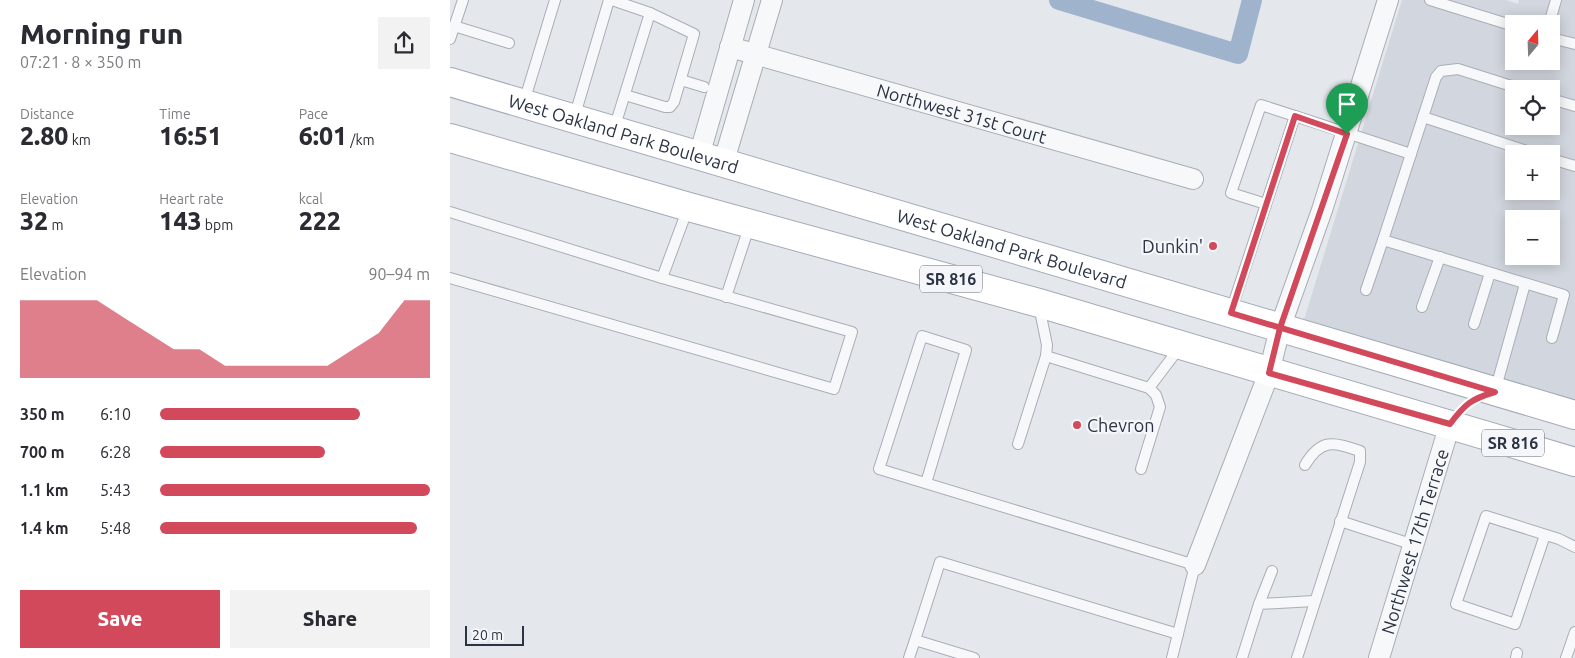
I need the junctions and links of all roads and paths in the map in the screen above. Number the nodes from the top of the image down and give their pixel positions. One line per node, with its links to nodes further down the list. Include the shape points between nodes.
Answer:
1 (463, 0): 12 (lane)
2 (555, 0): 25 (lane)
3 (610, 0): 9 (lane); 29 (lane)
4 (744, 0): 17 (street)
5 (772, 0): 18 (street)
6 (1388, 0): 31 (street)
7 (1430, 0): 11 (lane)
8 (1556, 0): 10 (lane)
9 (650, 13): 19 (lane, via 694,34); 23 (lane)
10 (1552, 15)
11 (1505, 23)
12 (454, 26): 13 (lane); 15 (lane)
13 (450, 39)
14 (1560, 40): 16 (lane)
15 (509, 43)
16 (1575, 44)
17 (730, 47): 18 (street, Northwest 31st Court); 35 (street)
18 (756, 54): 35 (street); 38 (street, Northwest 31st Court)
19 (681, 80): 22 (lane); 23 (lane, via 670,107)
20 (450, 82): 25 (main road, West Oakland Park Boulevard / SR 816)
21 (1505, 84): 28 (lane, via 1458,69 1441,71)
22 (704, 87)
23 (625, 95): 30 (lane)
24 (1560, 102): 26 (lane)
25 (523, 103): 29 (main road, West Oakland Park Boulevard / SR 816)
26 (1575, 106)
27 (1295, 116): 31 (lane); 39 (lane); 39 (lane, via 1261,105 1231,193)
28 (1423, 117): 33 (lane); 34 (lane)
29 (574, 119): 30 (main road, West Oakland Park Boulevard / SR 816)
30 (614, 131): 35 (main road, West Oakland Park Boulevard / SR 816)
31 (1347, 134): 34 (lane); 55 (street)
32 (450, 138): 40 (main road, SR 816)
33 (1509, 145)
34 (1411, 154): 43 (lane)
35 (711, 160): 53 (main road, West Oakland Park Boulevard / SR 816)
36 (1560, 162): 37 (lane)
37 (1575, 166)
38 (1193, 179)
39 (1266, 204): 53 (lane)
40 (689, 207): 42 (main road, SR 816); 47 (lane)
41 (450, 212): 47 (lane)
42 (750, 224): 50 (lane); 51 (main road, SR 816)
43 (1383, 240): 44 (lane); 49 (lane)
44 (1440, 257): 45 (lane); 52 (lane)
45 (1490, 273): 48 (lane); 54 (lane)
46 (450, 278): 50 (lane, via 834,389 852,332)
47 (662, 278): 50 (lane)
48 (1525, 284): 56 (lane, via 1564,295); 61 (lane)
49 (1366, 290)
50 (726, 296)
51 (1039, 303): 57 (main road, SR 816); 58 (lane, via 1047,344)
52 (1422, 307)
53 (1231, 313): 55 (main road, West Oakland Park Boulevard / SR 816)
54 (1474, 324)
55 (1280, 328): 59 (street); 61 (main road, West Oakland Park Boulevard / SR 816)
56 (1552, 338)
57 (1181, 345): 59 (main road, SR 816); 60 (lane)
58 (1046, 356): 60 (lane); 64 (lane)
59 (1269, 373): 63 (main road, SR 816); 73 (street)
60 (1149, 388): 67 (lane, via 1156,395 1160,407)
61 (1495, 392): 62 (main road, West Oakland Park Boulevard / SR 816); 63 (main road, via 1473,398)
62 (1575, 416)
63 (1450, 424): 65 (main road, SR 816); 71 (street, Northwest 17th Terrace)
64 (1018, 444)
65 (1575, 462)
66 (1305, 465): 69 (lane, via 1313,452 1328,444 1336,442 1360,451 1360,462)
67 (1140, 469)
68 (926, 483): 68 (lane, via 880,469 922,336 966,350); 73 (lane)
69 (1340, 521): 71 (lane); 75 (lane)
70 (1545, 535): 70 (lane, via 1486,516 1456,604 1515,624); 72 (lane)
71 (1414, 544): 85 (street, Northwest 17th Terrace)
72 (1575, 547)
73 (1195, 565): 78 (lane)
74 (1272, 571): 76 (lane)
75 (1314, 601): 76 (lane); 84 (lane)
76 (1259, 604): 83 (lane)
77 (1575, 632): 86 (lane)
78 (1178, 634): 79 (lane, via 940,562); 82 (lane)
79 (915, 640): 80 (lane); 81 (lane)
80 (909, 658)
81 (974, 658)
82 (1172, 658)
83 (1242, 658)
84 (1297, 658)
85 (1379, 658)
86 (1566, 658)

